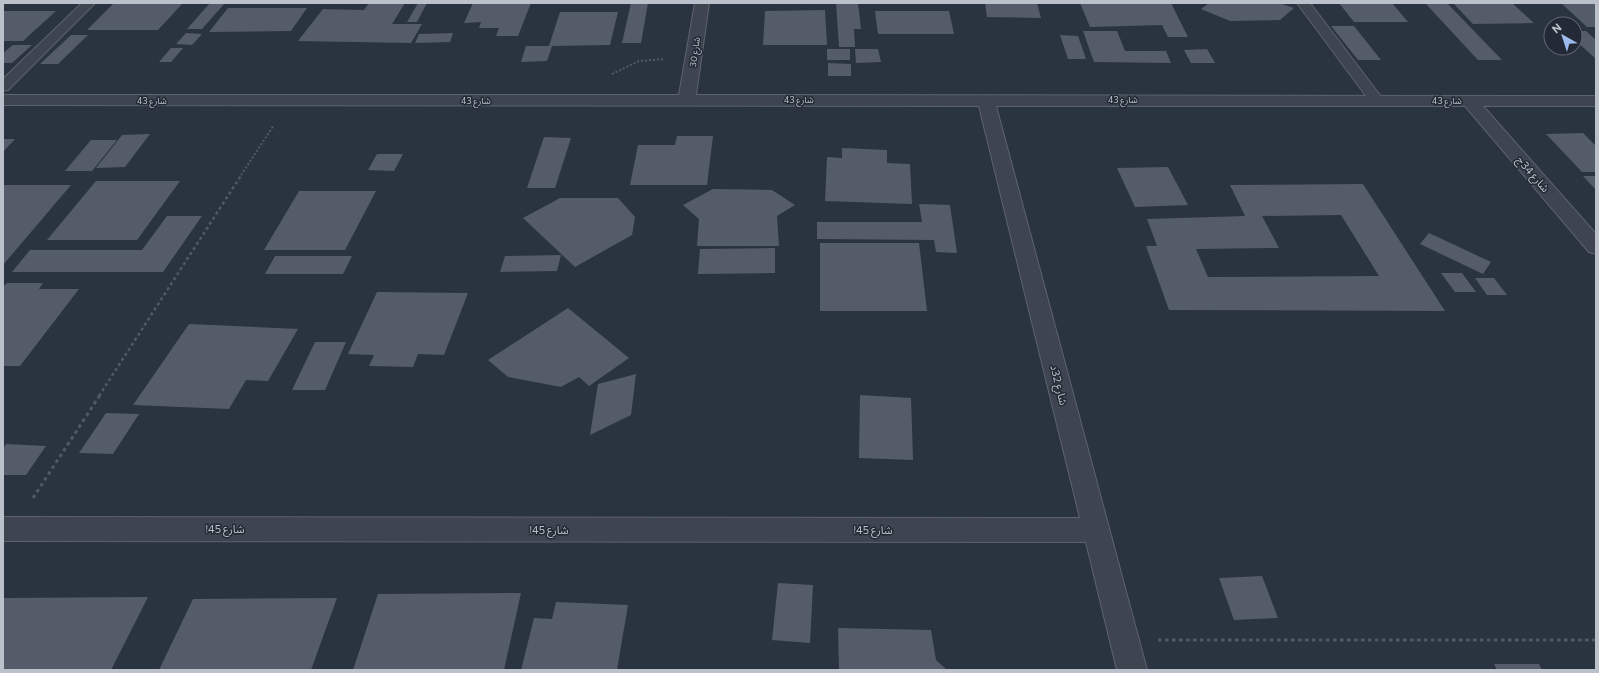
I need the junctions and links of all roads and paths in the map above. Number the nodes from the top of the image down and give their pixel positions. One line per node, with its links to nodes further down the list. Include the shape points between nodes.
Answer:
1 (89, 3): 4 (lane)
2 (702, 3): 6 (street, شارع 30)
3 (1303, 3): 8 (lane)
4 (3, 87)
5 (3, 100): 9 (street, شارع 43)
6 (687, 100): 7 (street, شارع 43); 9 (street, شارع 43)
7 (986, 100): 8 (street, شارع 43); 14 (street, شارع 32د)
8 (1377, 100): 10 (street, شارع 43)
9 (290, 101): 13 (path)
10 (1470, 101): 11 (street, شارع 43); 12 (street, شارع 34ج)
11 (1596, 101)
12 (1596, 247)
13 (8, 529): 14 (street, شارع 45ا)
14 (1096, 530): 15 (street, شارع 32د)
15 (1124, 640): 16 (path); 17 (street, شارع 32د)
16 (1596, 640)
17 (1132, 670)

